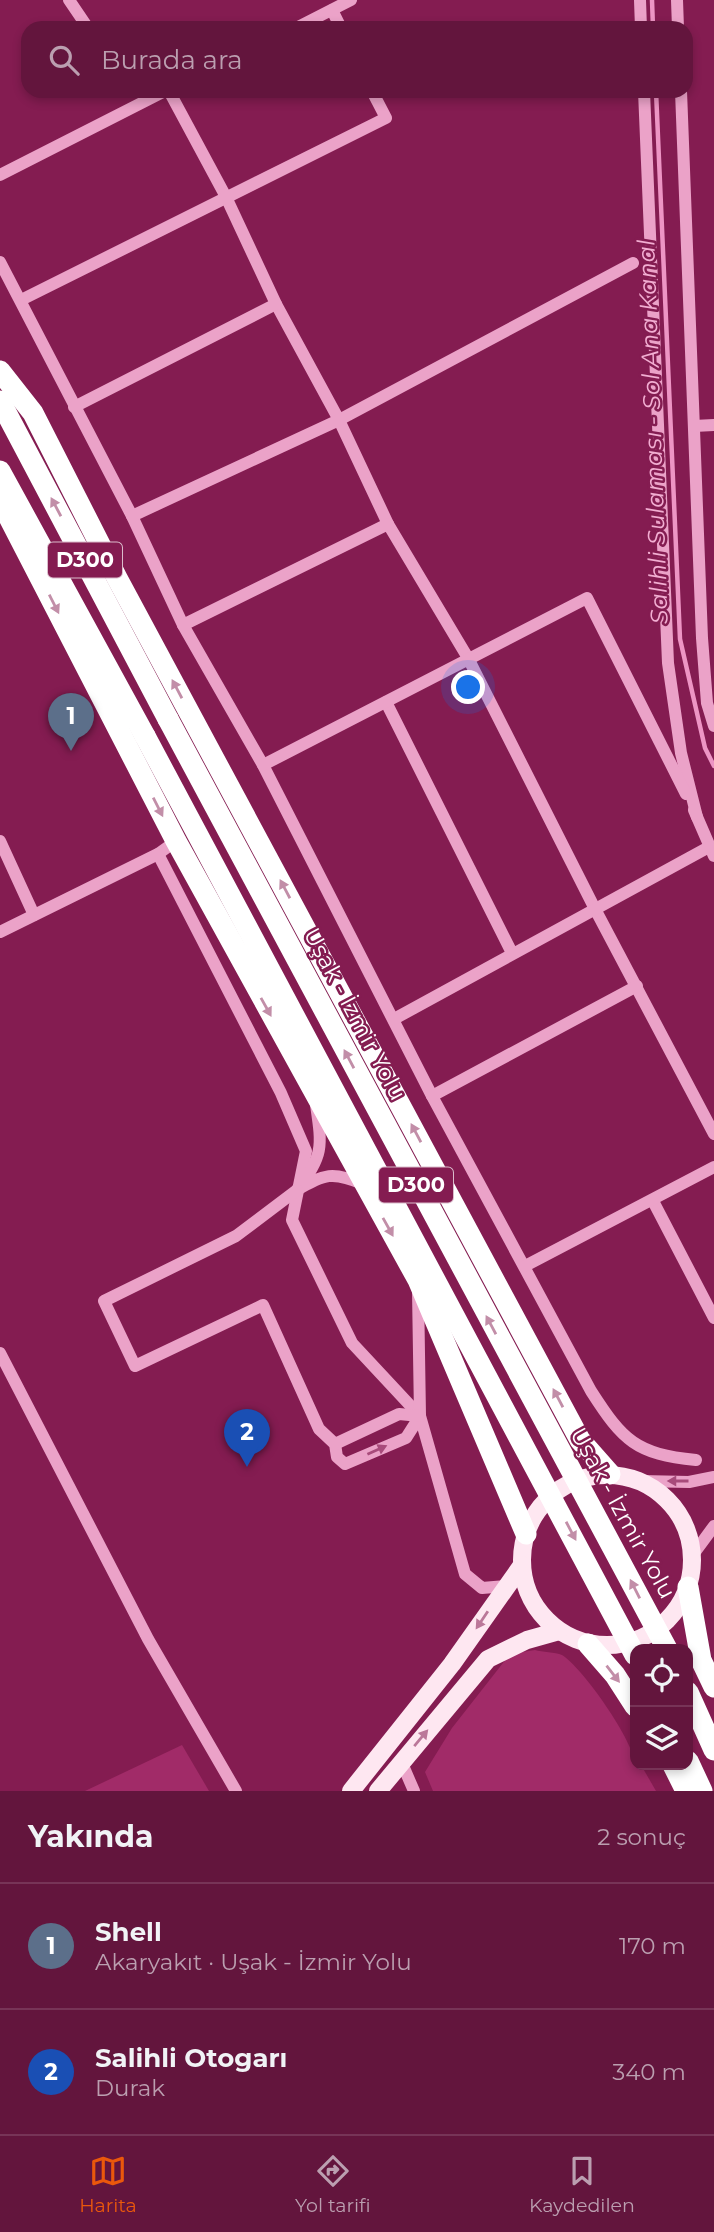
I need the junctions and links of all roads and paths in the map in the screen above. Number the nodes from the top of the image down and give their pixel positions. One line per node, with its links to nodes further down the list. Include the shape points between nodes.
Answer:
1 (69, 0): 6 (street)
2 (351, 0): 5 (street)
3 (640, 0): 9 (street)
4 (677, 0): 10 (street)
5 (332, 10): 7 (street); 8 (street)
6 (83, 21)
7 (310, 21)
8 (338, 21)
9 (641, 21)
10 (678, 21)
11 (153, 98): 16 (street)
12 (171, 98): 17 (street)
13 (376, 98): 17 (street, via 386,118)
14 (644, 98): 37 (street, via 668,663 681,753)
15 (681, 98): 27 (street)
16 (0, 175)
17 (226, 197): 20 (street); 21 (street)
18 (0, 262): 20 (street)
19 (633, 263): 25 (street)
20 (21, 300): 24 (street)
21 (276, 304): 24 (street); 25 (street)
22 (0, 371): 62 (highway, one-way to 22, via 580,1440 123,590 33,413)
23 (0, 401): 73 (highway, Uşak - İzmir Yolu / D300, one-way to 23, bridge)
24 (74, 407): 30 (street)
25 (339, 420): 30 (street); 31 (street)
26 (714, 425): 27 (street)
27 (694, 426): 35 (street, via 703,651 707,703)
28 (0, 471): 74 (highway, D300, one-way to 74, bridge)
29 (0, 500): 39 (highway, one-way to 39)
30 (132, 516): 32 (street)
31 (388, 524): 32 (street); 33 (street)
32 (183, 625): 36 (street)
33 (468, 658): 34 (street); 37 (street, via 587,598); 42 (street)
34 (386, 702): 36 (street); 45 (street)
35 (714, 726)
36 (263, 765): 47 (street)
37 (697, 817): 40 (street)
38 (0, 841): 43 (street)
39 (176, 841): 41 (street); 49 (highway, one-way to 49)
40 (712, 852): 42 (street)
41 (158, 854): 43 (street); 53 (street, via 306,1151)
42 (595, 909): 45 (street); 46 (street)
43 (34, 915): 44 (street)
44 (0, 932)
45 (512, 953): 47 (street)
46 (637, 986): 48 (street); 50 (street)
47 (394, 1019): 48 (street)
48 (432, 1096): 55 (street)
49 (315, 1098): 52 (highway); 53 (street, via 321,1140 316,1167)
50 (714, 1134)
51 (714, 1167): 54 (street)
52 (365, 1185): 53 (street, via 341,1174 319,1177); 56 (highway, one-way to 56)
53 (297, 1190): 59 (street, via 292,1220 352,1343); 60 (street, via 236,1236 104,1301 135,1366 263,1305 319,1429)
54 (653, 1201): 55 (street); 57 (street)
55 (525, 1266): 61 (street, via 613,1425 638,1447 660,1457)
56 (418, 1280): 59 (street); 66 (highway)
57 (714, 1318)
58 (0, 1353): 82 (street, via 148,1639)
59 (420, 1416): 60 (street, via 399,1414); 60 (street, one-way to 59, via 337,1457 345,1464 406,1438); 69 (street, via 465,1574 482,1588)
60 (335, 1444)
61 (696, 1460)
62 (610, 1474): 64 (main road); 66 (main road, via 583,1478 558,1490 538,1509)
63 (714, 1477): 64 (street, one-way to 64, via 689,1482)
64 (641, 1481): 67 (main road, via 667,1499 685,1525)
65 (714, 1527): 67 (street)
66 (526, 1534): 68 (main road)
67 (692, 1556): 70 (main road)
68 (522, 1565): 69 (main road); 71 (main road, via 527,1590 540,1613)
69 (506, 1586): 83 (main road, one-way to 83, via 452,1664)
70 (688, 1587): 72 (main road, via 673,1615 649,1635 619,1645); 75 (highway, via 701,1660)
71 (559, 1631): 72 (main road); 79 (main road, one-way to 71, via 488,1659)
72 (588, 1644): 76 (highway, one-way to 76)
73 (664, 1644)
74 (630, 1646)
75 (714, 1688)
76 (630, 1698)
77 (693, 1703): 78 (highway)
78 (714, 1750)
79 (401, 1761): 84 (main road); 85 (street)
80 (675, 1770): 86 (highway)
81 (692, 1770): 87 (highway)
82 (236, 1791)
83 (351, 1791)
84 (378, 1791)
85 (414, 1791)
86 (685, 1791)
87 (702, 1791)

